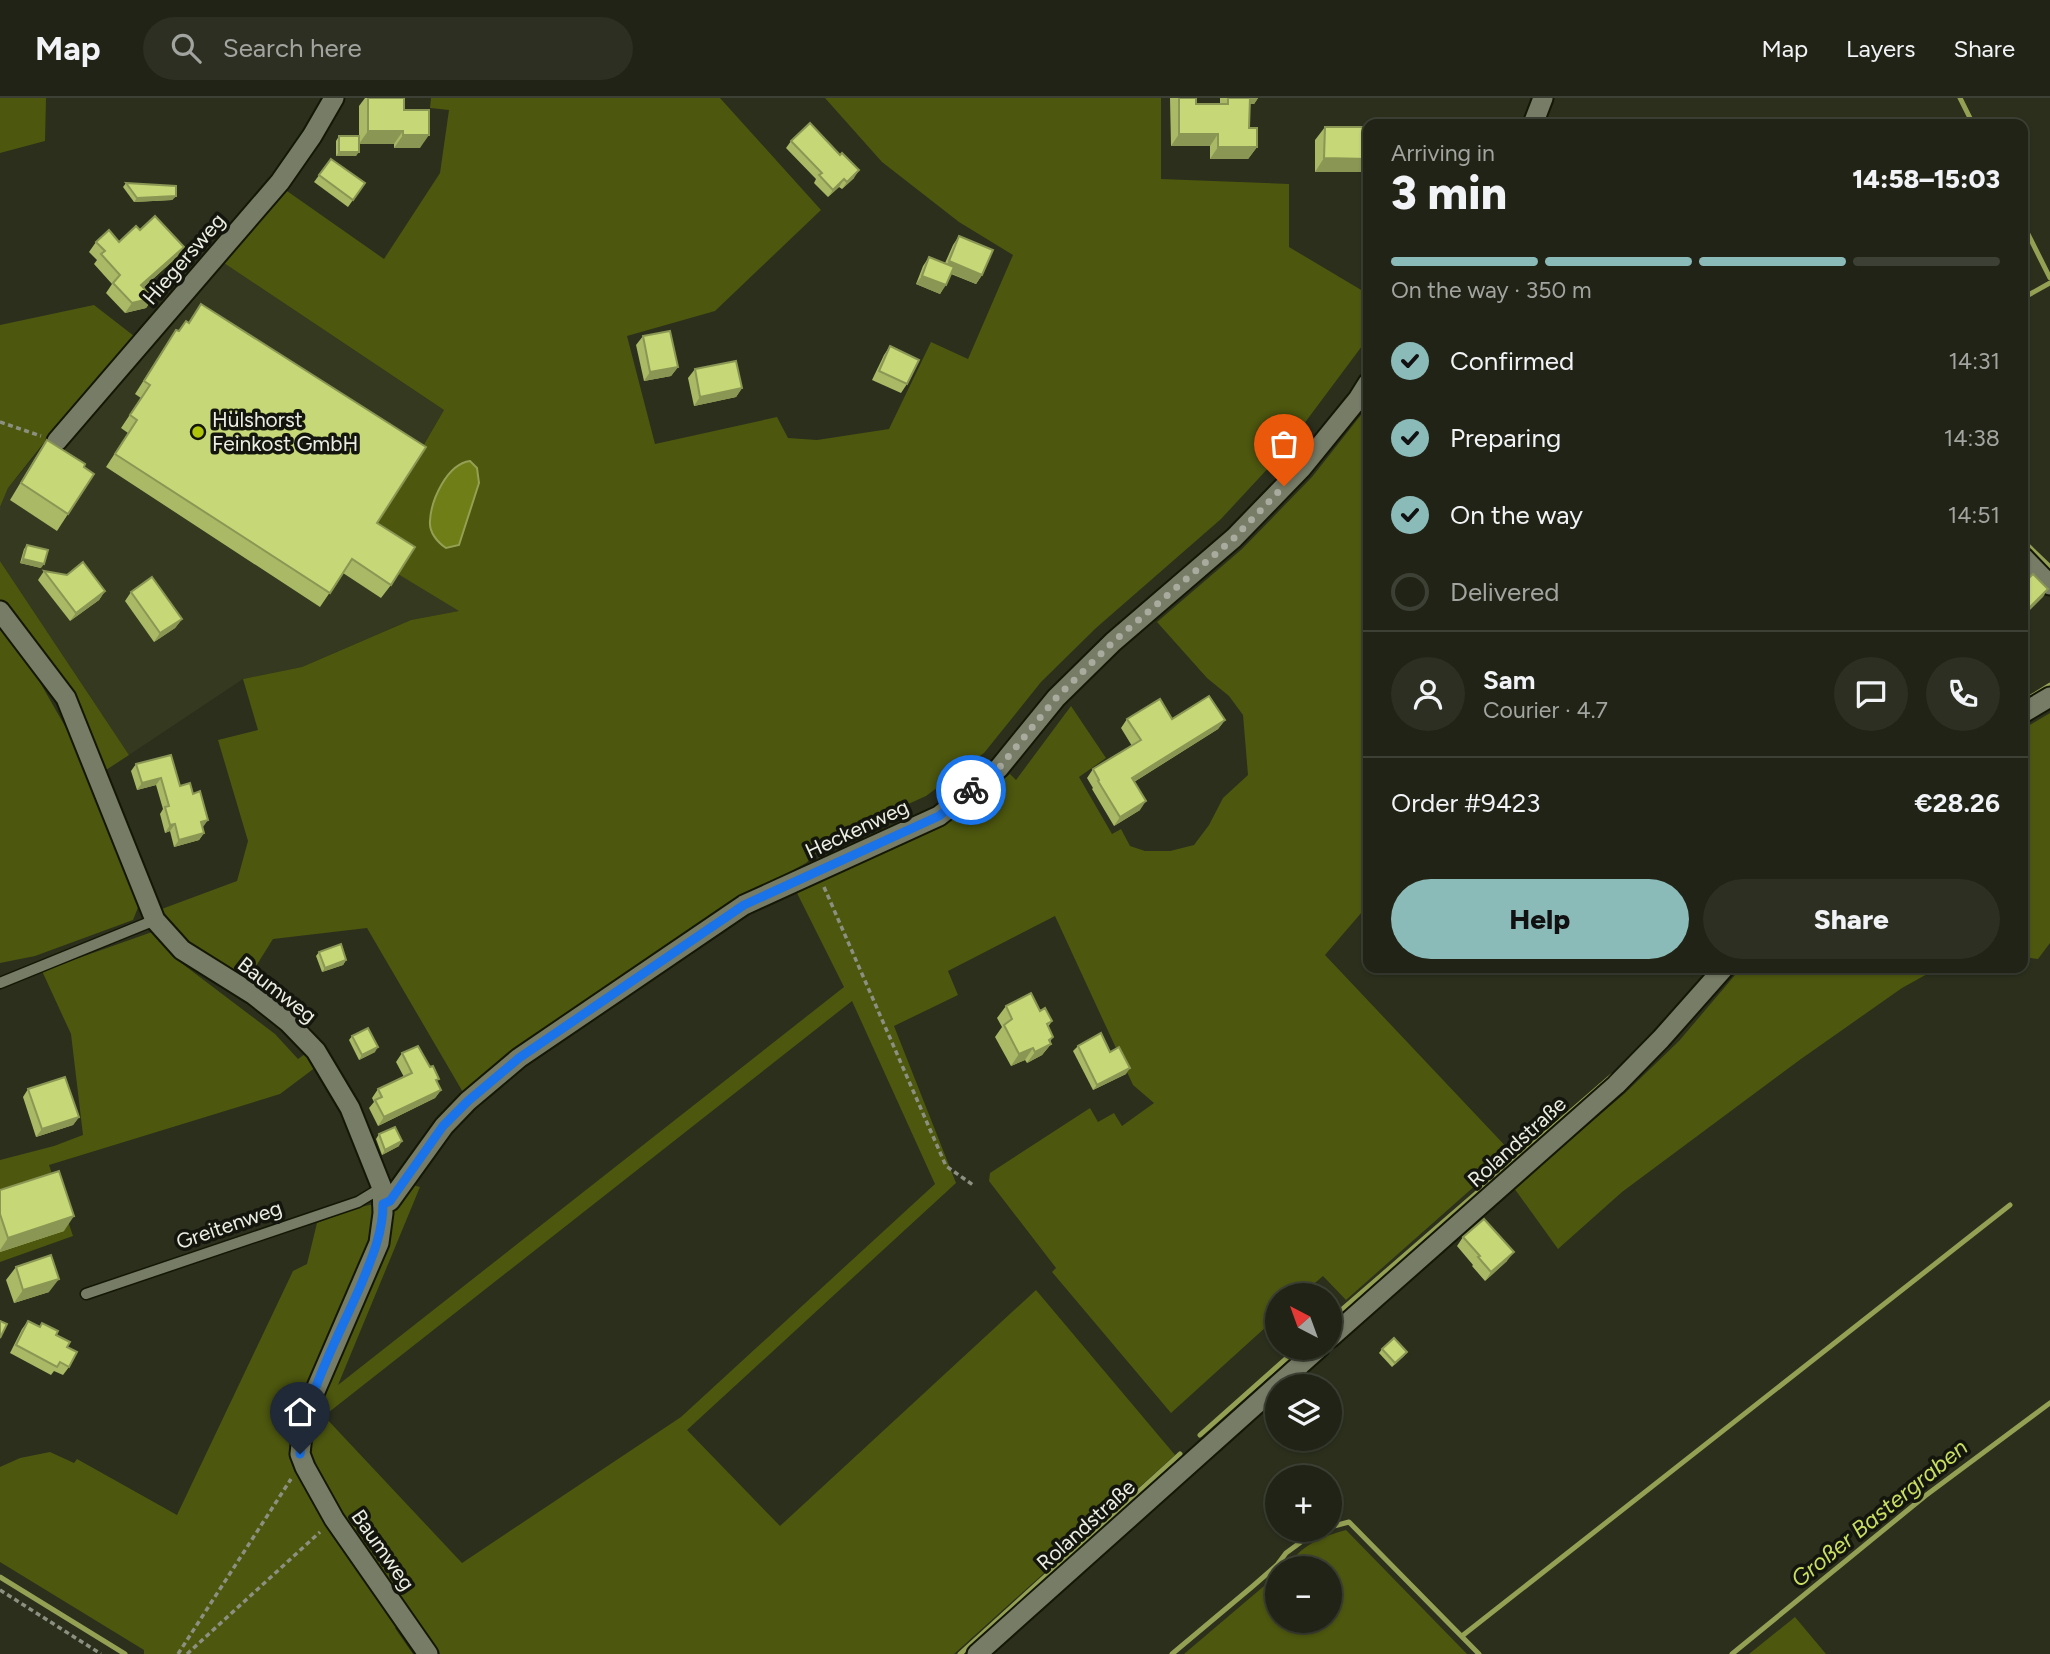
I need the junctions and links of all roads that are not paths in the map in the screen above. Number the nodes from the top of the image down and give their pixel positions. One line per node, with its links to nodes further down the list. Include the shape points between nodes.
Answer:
1 (334, 98): 5 (street, Hiegersweg, via 280,183)
2 (1543, 98): 3 (street)
3 (1535, 119)
4 (1363, 391): 14 (street, Heckenweg, via 1292,479 1234,538 1113,642 1056,698 999,768 939,816 744,905 519,1058 443,1126 390,1201)
5 (57, 441)
6 (2028, 562): 7 (street)
7 (2050, 585)
8 (0, 611): 11 (street, Baumweg, via 66,698)
9 (2050, 696): 10 (street)
10 (2028, 710)
11 (155, 920): 13 (lane); 14 (street, Baumweg, via 182,950 254,995 316,1051 350,1108)
12 (1720, 973): 16 (street, Rolandstraße, via 1616,1085)
13 (0, 983)
14 (383, 1196): 15 (lane, Greitenweg); 18 (street, Baumweg, via 379,1243 310,1403 300,1454 334,1519)
15 (86, 1294)
16 (1342, 1327)
17 (1306, 1360): 19 (street, Rolandstraße)
18 (428, 1654)
19 (977, 1654)

